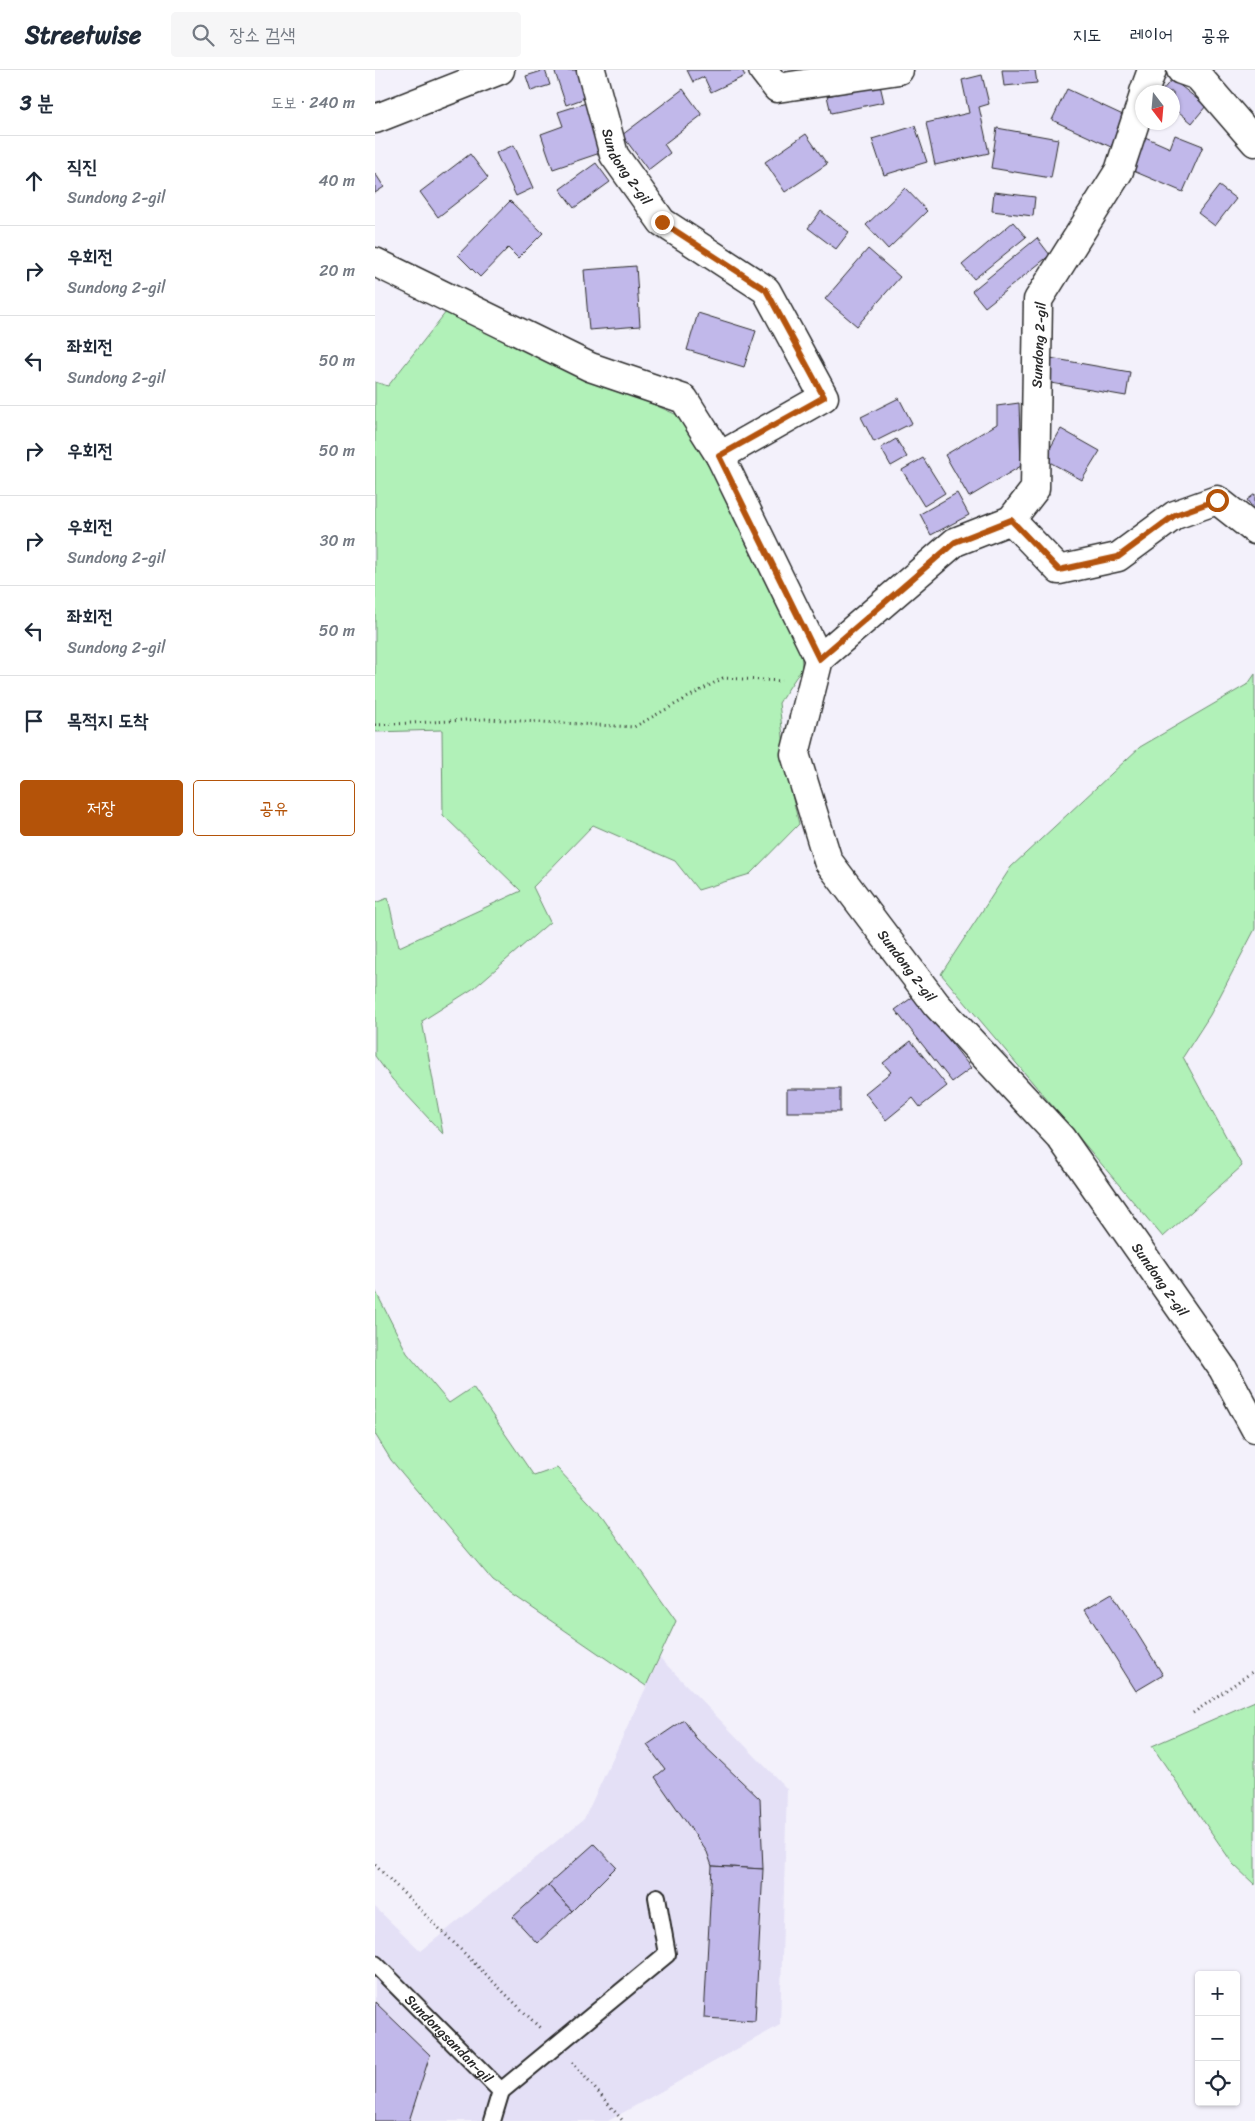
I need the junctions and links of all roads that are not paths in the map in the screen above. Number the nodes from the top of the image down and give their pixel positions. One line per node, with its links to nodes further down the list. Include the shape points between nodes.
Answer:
1 (501, 70): 8 (street)
2 (591, 70): 12 (street, Sundong 2-gil, via 614,155 662,222 766,290 824,397)
3 (763, 70): 4 (street, via 777,88)
4 (899, 70)
5 (1152, 70): 7 (street)
6 (1181, 70): 10 (street, via 1198,76)
7 (1147, 85)
8 (375, 119)
9 (1135, 122): 13 (street, Sundong 2-gil, via 1119,171 1038,300 1035,489)
10 (1255, 142)
11 (375, 262): 12 (street, via 590,367 684,400)
12 (719, 456): 15 (street)
13 (1011, 520): 14 (street, via 1059,570 1118,557 1175,515 1217,500); 15 (street, via 955,542)
14 (1255, 530)
15 (816, 671): 16 (street, Sundong 2-gil, via 795,754 828,861 936,1004 1061,1138 1223,1369)
16 (1255, 1428)
17 (657, 1897): 19 (lane, via 667,1954)
18 (375, 1964): 19 (lane, Sundongsandan-gil)
19 (501, 2091): 20 (lane, Sundongsandan-gil)
20 (492, 2121)

